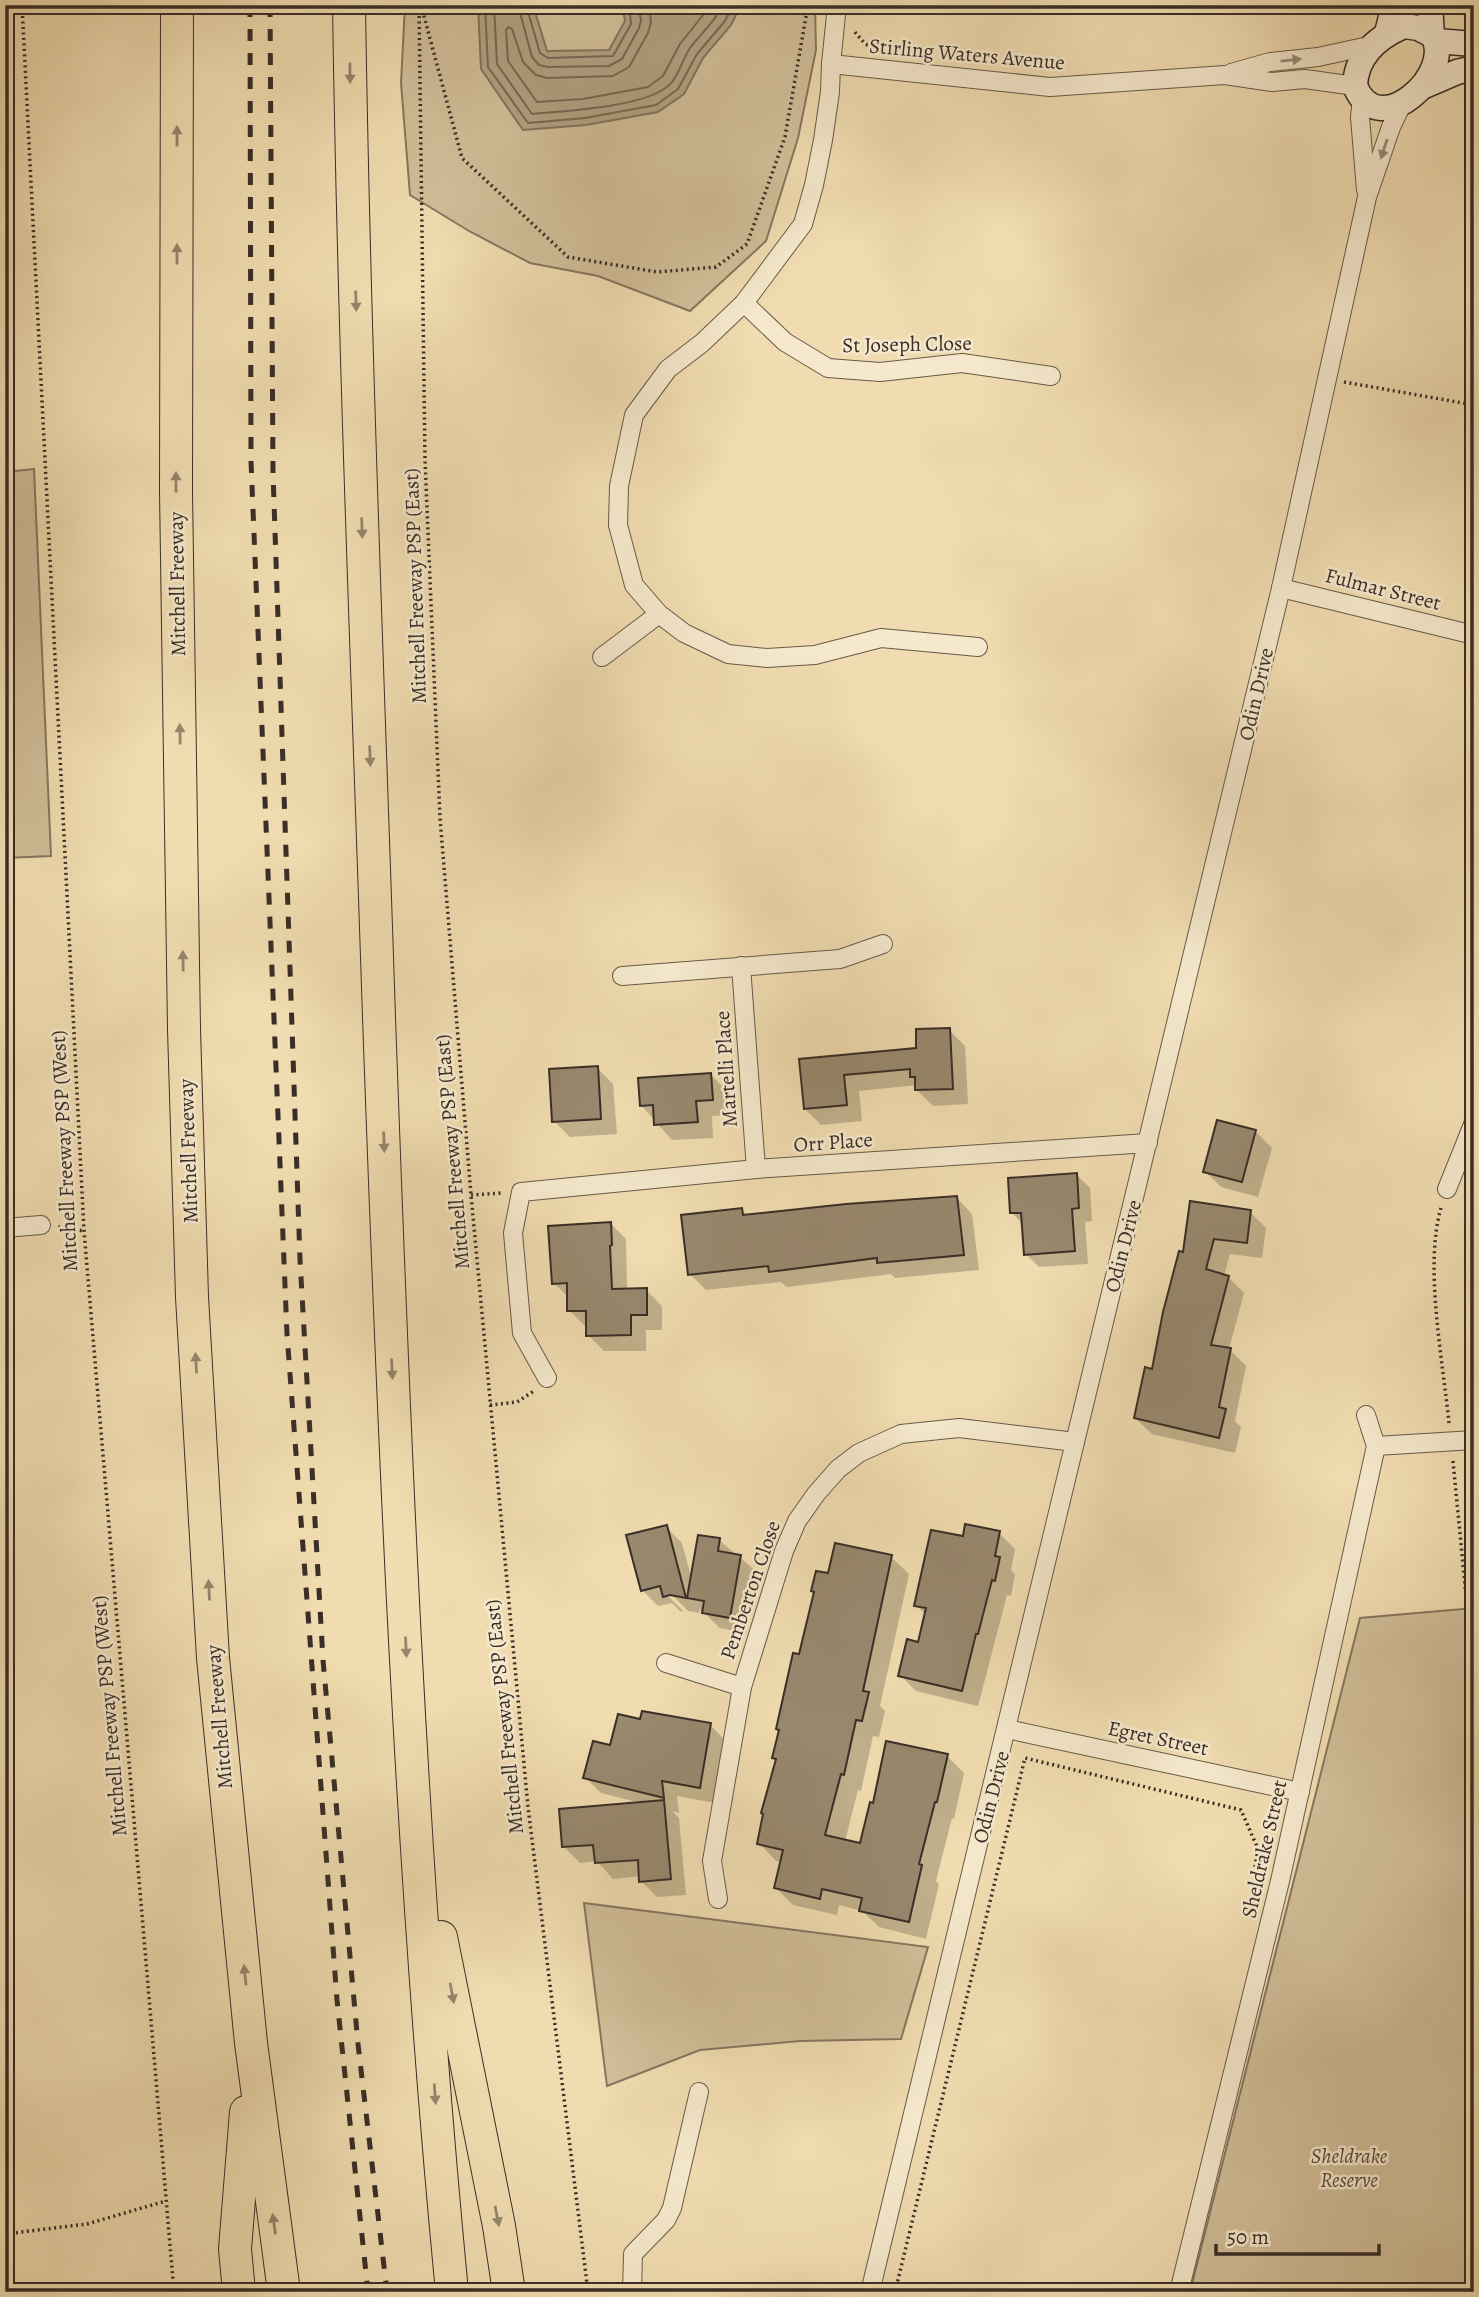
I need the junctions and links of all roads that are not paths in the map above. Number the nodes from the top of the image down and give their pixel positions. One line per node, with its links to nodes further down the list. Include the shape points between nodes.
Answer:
1 (177, 5): 42 (highway, Mitchell Freeway, one-way to 1, via 213,1658 192,1297 176,491)
2 (349, 5): 40 (highway, one-way to 40, via 390,1321)
3 (1394, 5): 7 (main road, Odin Drive)
4 (1430, 5): 6 (main road, Odin Drive)
5 (837, 8): 9 (street)
6 (1434, 38): 7 (main road, via 1404,26); 8 (main road); 13 (main road, Odin Drive, via 1433,66)
7 (1380, 39): 11 (street, Stirling Waters Avenue, one-way to 7, via 1270,62 1318,57); 12 (main road, Odin Drive, via 1359,65)
8 (1474, 44)
9 (831, 64): 11 (street, Stirling Waters Avenue, via 1050,87); 15 (street, via 823,140 803,224)
10 (1474, 68): 13 (main road)
11 (1225, 75): 12 (street, Stirling Waters Avenue, via 1272,82 1306,79)
12 (1359, 92): 13 (main road, via 1366,103 1380,108); 14 (street, Odin Drive)
13 (1413, 95): 14 (street, Odin Drive, one-way to 14, via 1391,127)
14 (1367, 197): 17 (street, Odin Drive)
15 (744, 303): 16 (street, St Joseph Close, via 785,342 828,368 880,372 962,363); 18 (street, via 668,369 634,415 619,486 618,525 634,586)
16 (1051, 376)
17 (1281, 588): 19 (street, Fulmar Street); 26 (street, Odin Drive)
18 (659, 614): 20 (street, via 684,633 728,654 767,658 815,654 881,638); 21 (street)
19 (1474, 635)
20 (978, 647)
21 (602, 657)
22 (883, 944): 23 (street, via 840,959)
23 (741, 966): 24 (street); 27 (street, Martelli Place)
24 (622, 976)
25 (1474, 1122): 28 (street)
26 (1148, 1143): 27 (street, Orr Place); 34 (street, Odin Drive)
27 (756, 1170): 31 (street, Orr Place, via 521,1192 513,1233 522,1333)
28 (1447, 1189)
29 (41, 1225): 30 (street)
30 (5, 1228)
31 (546, 1376)
32 (1366, 1415): 35 (street)
33 (1474, 1440): 35 (street)
34 (1075, 1442): 37 (street, Pemberton Close, via 983,1430 933,1429 901,1434 859,1453 838,1469 797,1521); 38 (street, Odin Drive)
35 (1376, 1446): 39 (street, Sheldrake Street)
36 (666, 1663): 37 (street)
37 (742, 1687): 41 (street, Pemberton Close, via 712,1861)
38 (1007, 1728): 39 (street, Egret Street); 49 (street, Odin Drive)
39 (1300, 1792): 50 (street, Sheldrake Street)
40 (414, 1806): 46 (highway, one-way to 46); 47 (highway, one-way to 47)
41 (718, 1899)
42 (251, 2043): 44 (highway, via 235,2249); 45 (highway, Mitchell Freeway, one-way to 42)
43 (699, 2092): 48 (street, via 672,2208 633,2254)
44 (239, 2292)
45 (284, 2292)
46 (452, 2292)
47 (509, 2292)
48 (632, 2292)
49 (870, 2292)
50 (1179, 2292)

